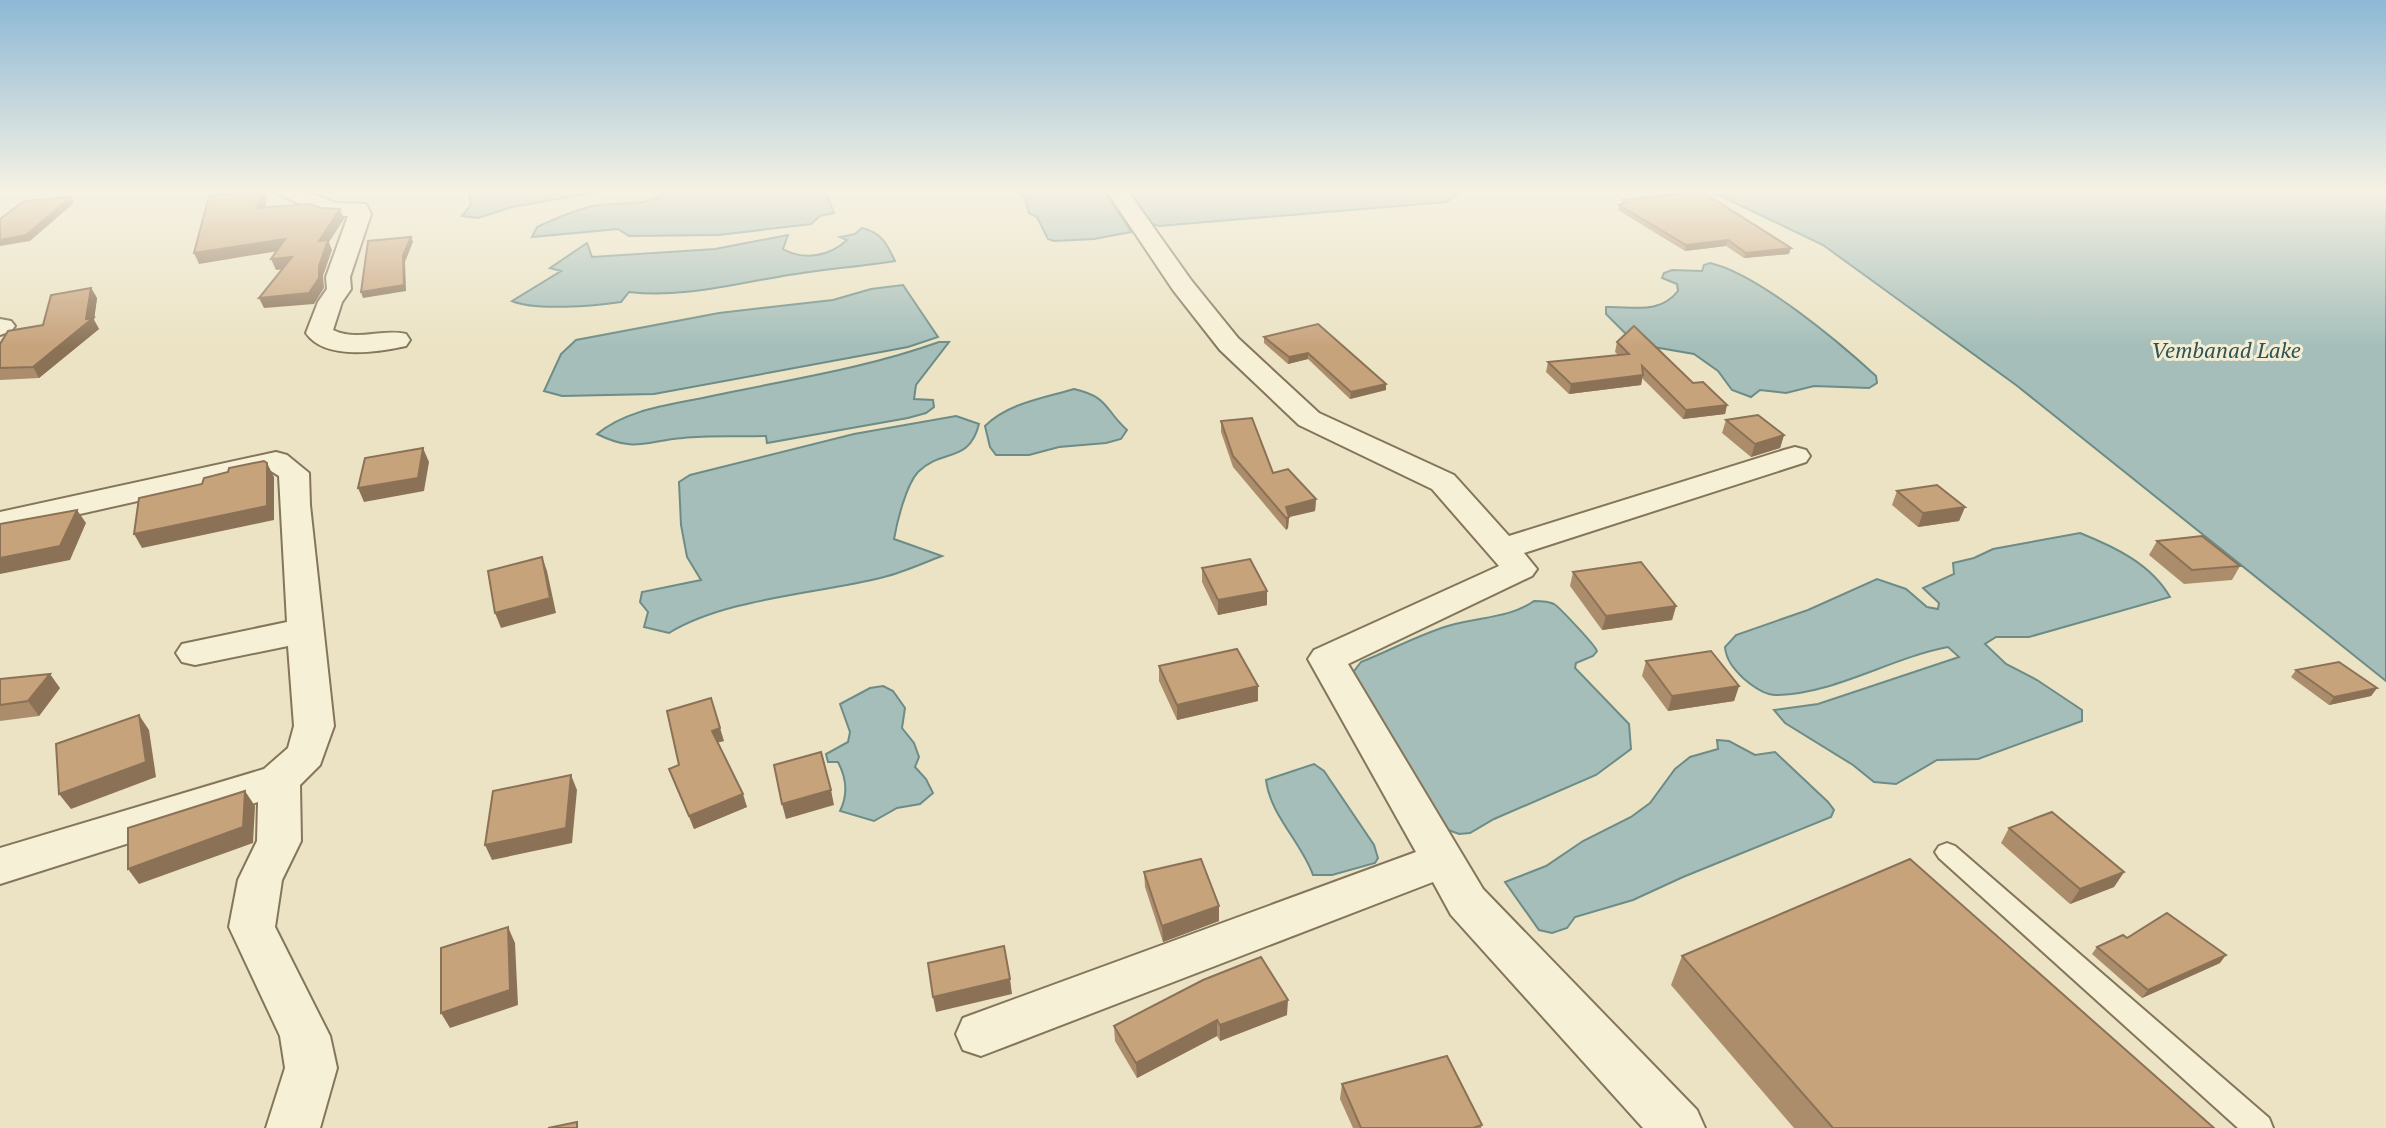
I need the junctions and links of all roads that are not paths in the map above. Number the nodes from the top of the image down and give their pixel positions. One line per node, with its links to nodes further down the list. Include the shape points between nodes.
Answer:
1 (350, 243): 3 (street, via 339,289 319,333 364,345)
2 (1153, 243): 6 (street, via 1229,344 1309,419 1443,482)
3 (397, 340)
4 (1795, 456): 6 (street)
5 (0, 522): 7 (street, via 276,461 294,473)
6 (1502, 549): 11 (street, via 1520,569 1327,659)
7 (307, 630): 8 (street); 9 (street, via 314,726 306,755)
8 (195, 653)
9 (279, 780): 12 (street); 14 (street, via 279,841 260,880 252,927 305,1036 311,1068)
10 (1947, 852): 16 (lane)
11 (1443, 860): 13 (street); 15 (street, via 1467,902)
12 (0, 866)
13 (981, 1034)
14 (293, 1128)
15 (1678, 1128)
16 (2259, 1128)

